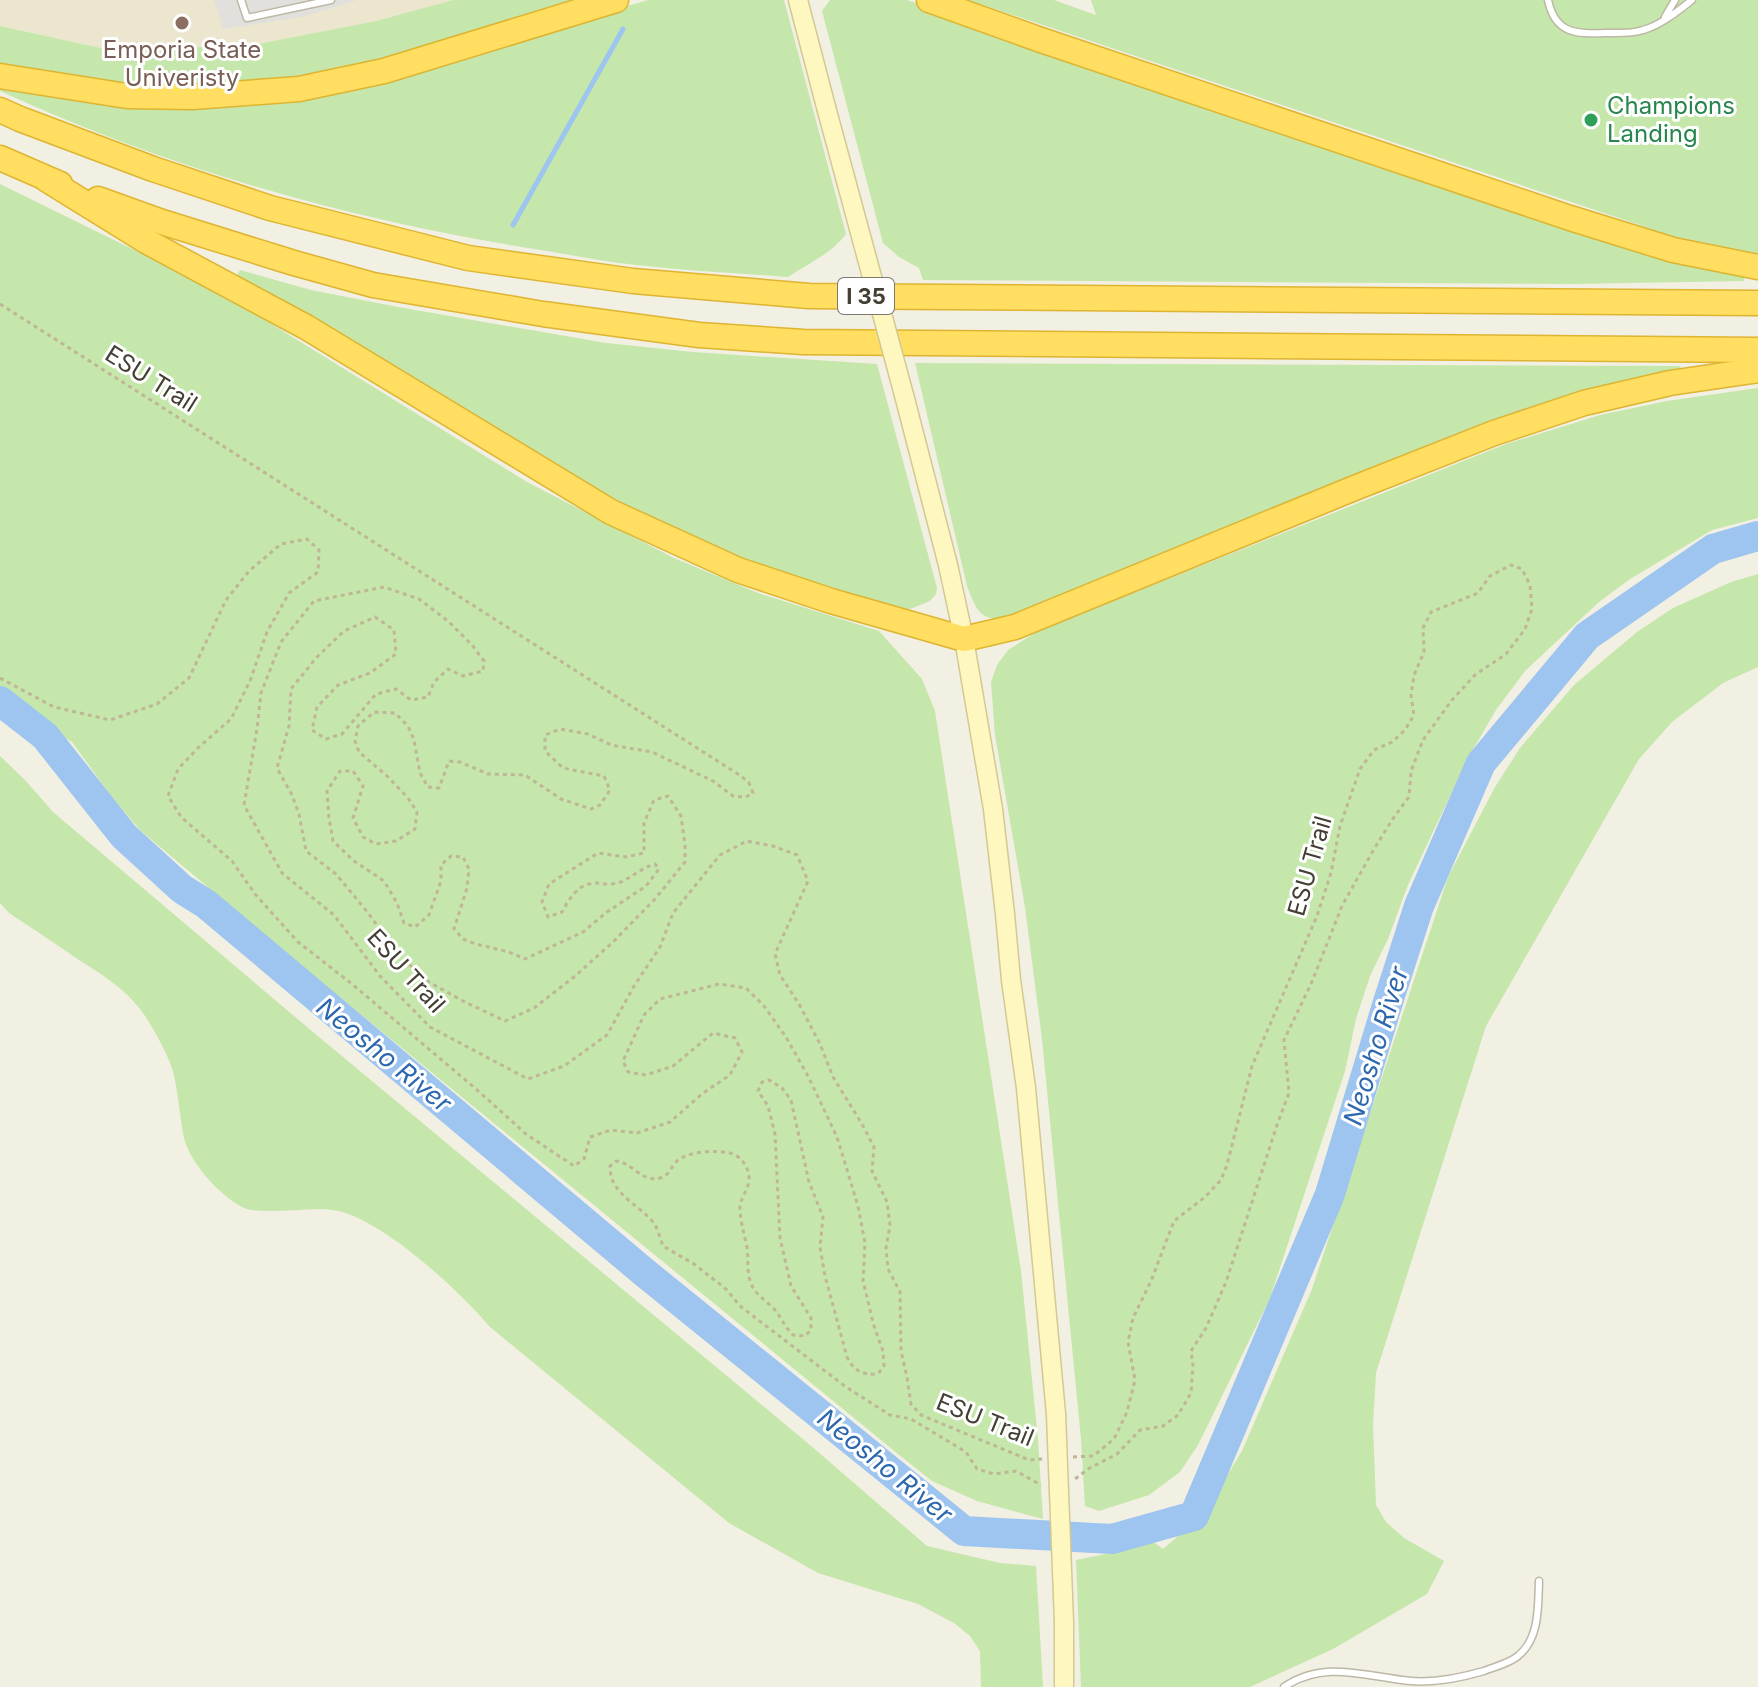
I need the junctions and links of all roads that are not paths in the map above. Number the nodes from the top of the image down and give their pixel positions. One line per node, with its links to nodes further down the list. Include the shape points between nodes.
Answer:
1 (241, 0): 9 (lane, via 247,18)
2 (331, 0): 9 (lane)
3 (616, 0): 11 (highway, via 384,71 299,89 127,96)
4 (798, 0): 19 (main road, bridge)
5 (929, 0): 15 (highway, via 1570,218 1673,250)
6 (1548, 0): 10 (lane, via 1559,25 1575,34 1629,33)
7 (1675, 0): 10 (lane)
8 (1692, 0): 10 (lane)
9 (300, 3)
10 (1663, 20)
11 (0, 76)
12 (0, 110): 16 (highway, I 35, via 270,208 468,258 633,281 809,296)
13 (0, 158): 14 (highway, I 35)
14 (46, 179): 17 (highway, I 35, via 162,222 373,285 699,335 803,342); 19 (highway, via 146,241 306,327 611,512 738,570)
15 (1758, 267)
16 (1758, 303)
17 (1758, 350)
18 (1758, 370): 19 (highway, via 1584,403 1494,433 1015,627)
19 (964, 639): 21 (main road, bridge, via 993,809 1026,1088 1056,1414)
20 (1539, 1581): 22 (lane, via 1532,1638 1518,1657 1439,1681 1343,1671 1303,1676)
21 (1064, 1687)
22 (1284, 1687)

